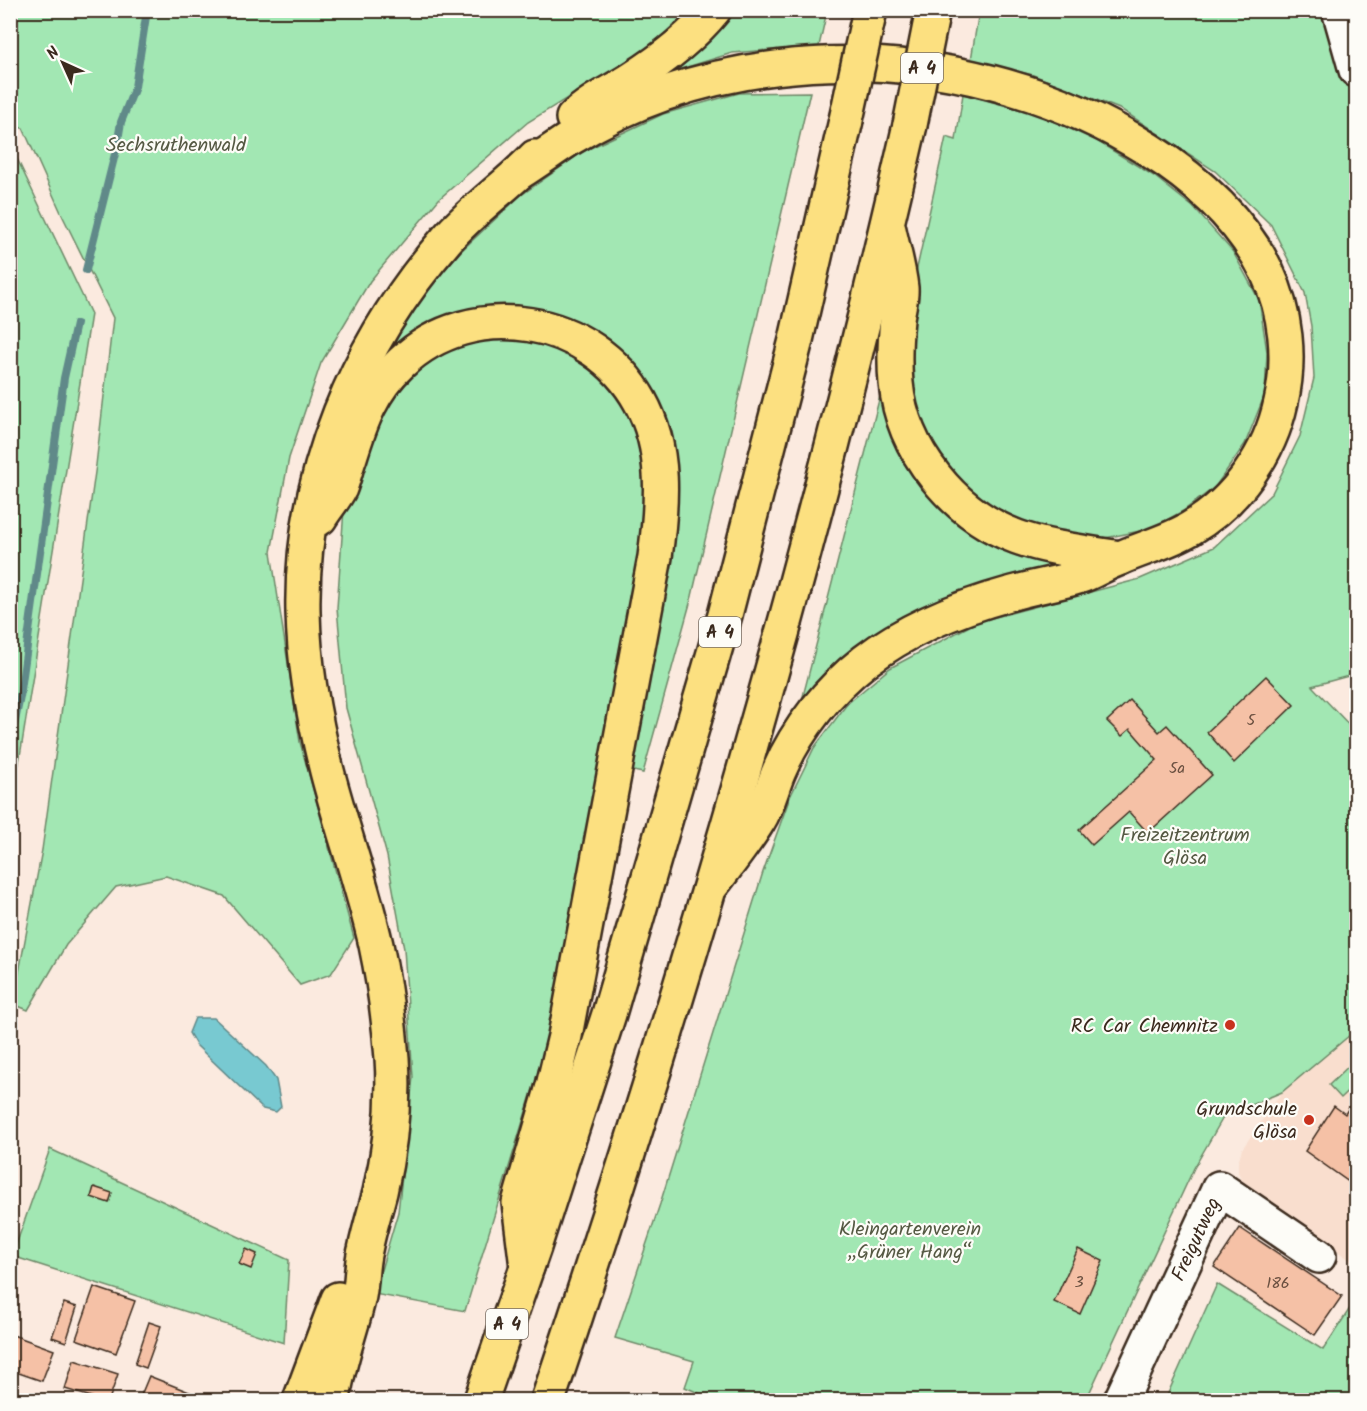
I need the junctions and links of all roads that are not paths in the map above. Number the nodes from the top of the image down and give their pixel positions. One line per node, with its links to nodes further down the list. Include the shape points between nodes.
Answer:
1 (714, 10): 6 (highway, via 653,66 583,108)
2 (870, 10): 11 (highway, A 4, bridge, via 796,340 725,615 609,1014)
3 (933, 10): 7 (highway, A 4, bridge)
4 (1339, 10): 5 (street)
5 (1356, 70)
6 (520, 172): 8 (highway, via 448,237 391,312 343,405 315,492); 9 (highway, via 573,136 653,99 742,73 834,63 924,68 1010,87 1093,120 1149,149 1214,202 1261,260 1283,321 1286,369 1277,421 1267,445 1228,499 1190,529)
7 (888, 222): 9 (highway, via 902,290 895,339 896,385 902,416 929,468 954,497 983,520 1016,537 1048,547); 10 (highway, A 4, via 804,554)
8 (307, 537): 11 (highway, via 339,488 366,410 382,383 420,347 445,334 479,324 515,323 543,326 579,340 618,371 640,401 653,435 661,492 655,557 565,1036 519,1203); 12 (highway, via 303,613 311,694 328,774 375,943 389,1025 392,1102 387,1151)
9 (1120, 558): 10 (highway, via 1081,577 1008,594 945,615 863,663 804,727 779,771 761,818)
10 (712, 885): 17 (highway, A 4)
11 (528, 1253): 16 (highway, A 4)
12 (364, 1254): 14 (highway, via 342,1286); 15 (highway, via 360,1293)
13 (1319, 1256): 18 (street, Freigutweg, via 1219,1188)
14 (300, 1401)
15 (333, 1401)
16 (481, 1401)
17 (548, 1401)
18 (1121, 1401)

